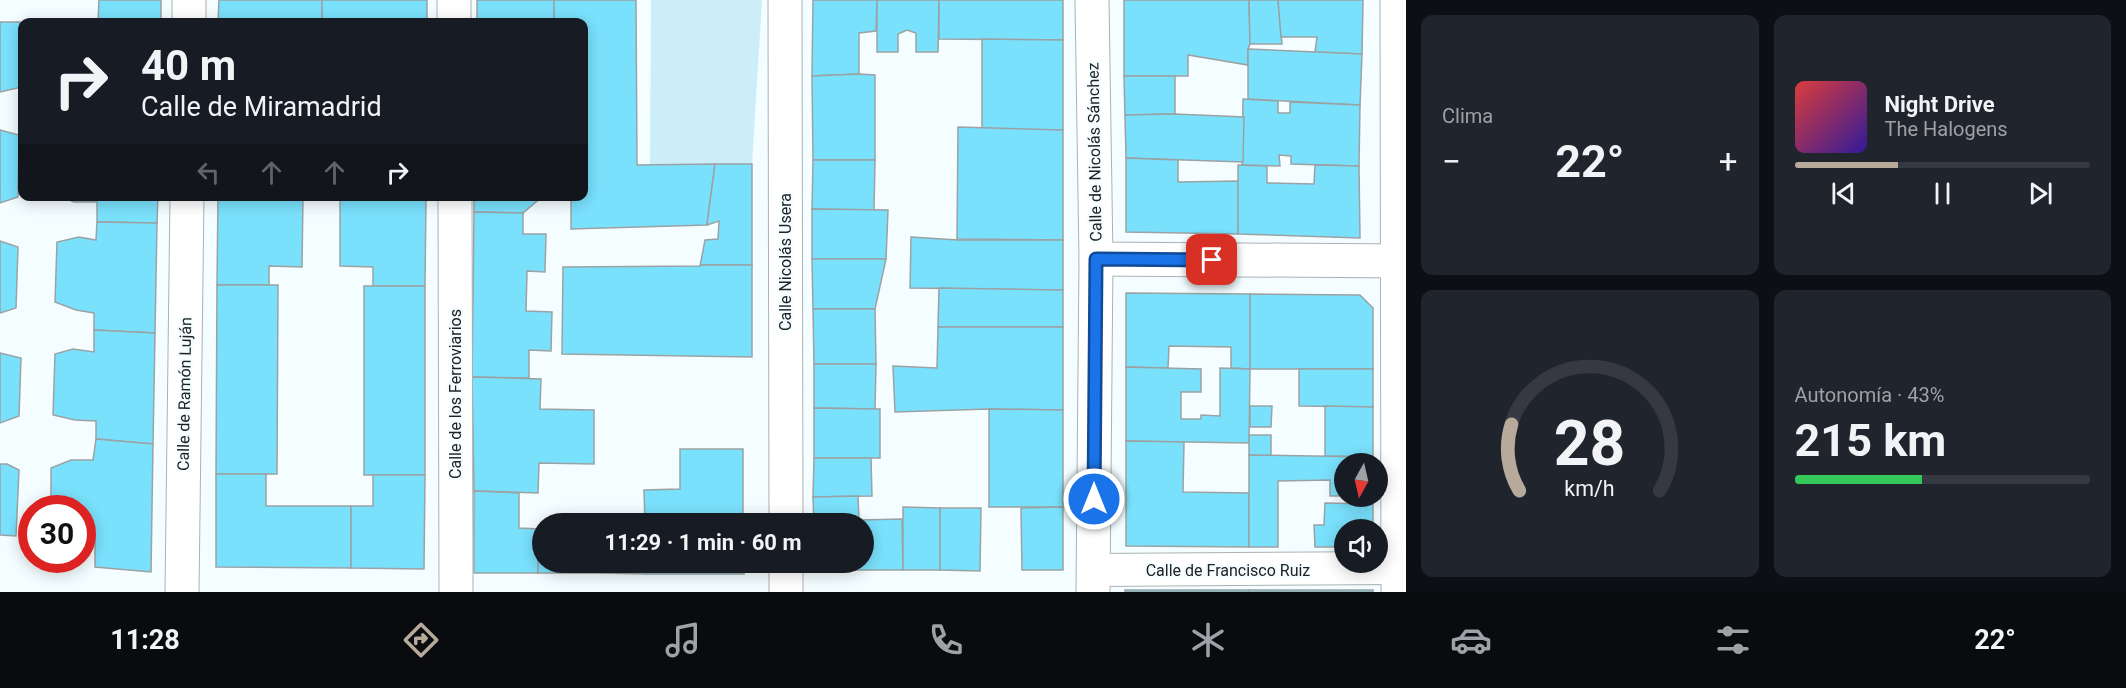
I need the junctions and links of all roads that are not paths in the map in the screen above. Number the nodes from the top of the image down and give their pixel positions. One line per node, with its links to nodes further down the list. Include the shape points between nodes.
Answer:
1 (189, 0): 6 (street)
2 (454, 0): 7 (street)
3 (785, 0): 12 (street, Calle Nicolás Usera)
4 (1092, 0): 10 (street, Calle de Nicolás Sánchez)
5 (1397, 0): 11 (street)
6 (189, 18)
7 (454, 18)
8 (187, 201): 16 (street, Calle de Ramón Luján)
9 (455, 201): 17 (street, Calle de los Ferroviarios)
10 (1096, 259): 11 (street); 14 (street, Calle de Nicolás Sánchez)
11 (1402, 261): 15 (street)
12 (786, 513)
13 (786, 573): 18 (street)
14 (1093, 581): 15 (street, Calle de Francisco Ruiz)
15 (1400, 585)
16 (182, 592)
17 (456, 592)
18 (786, 592)

